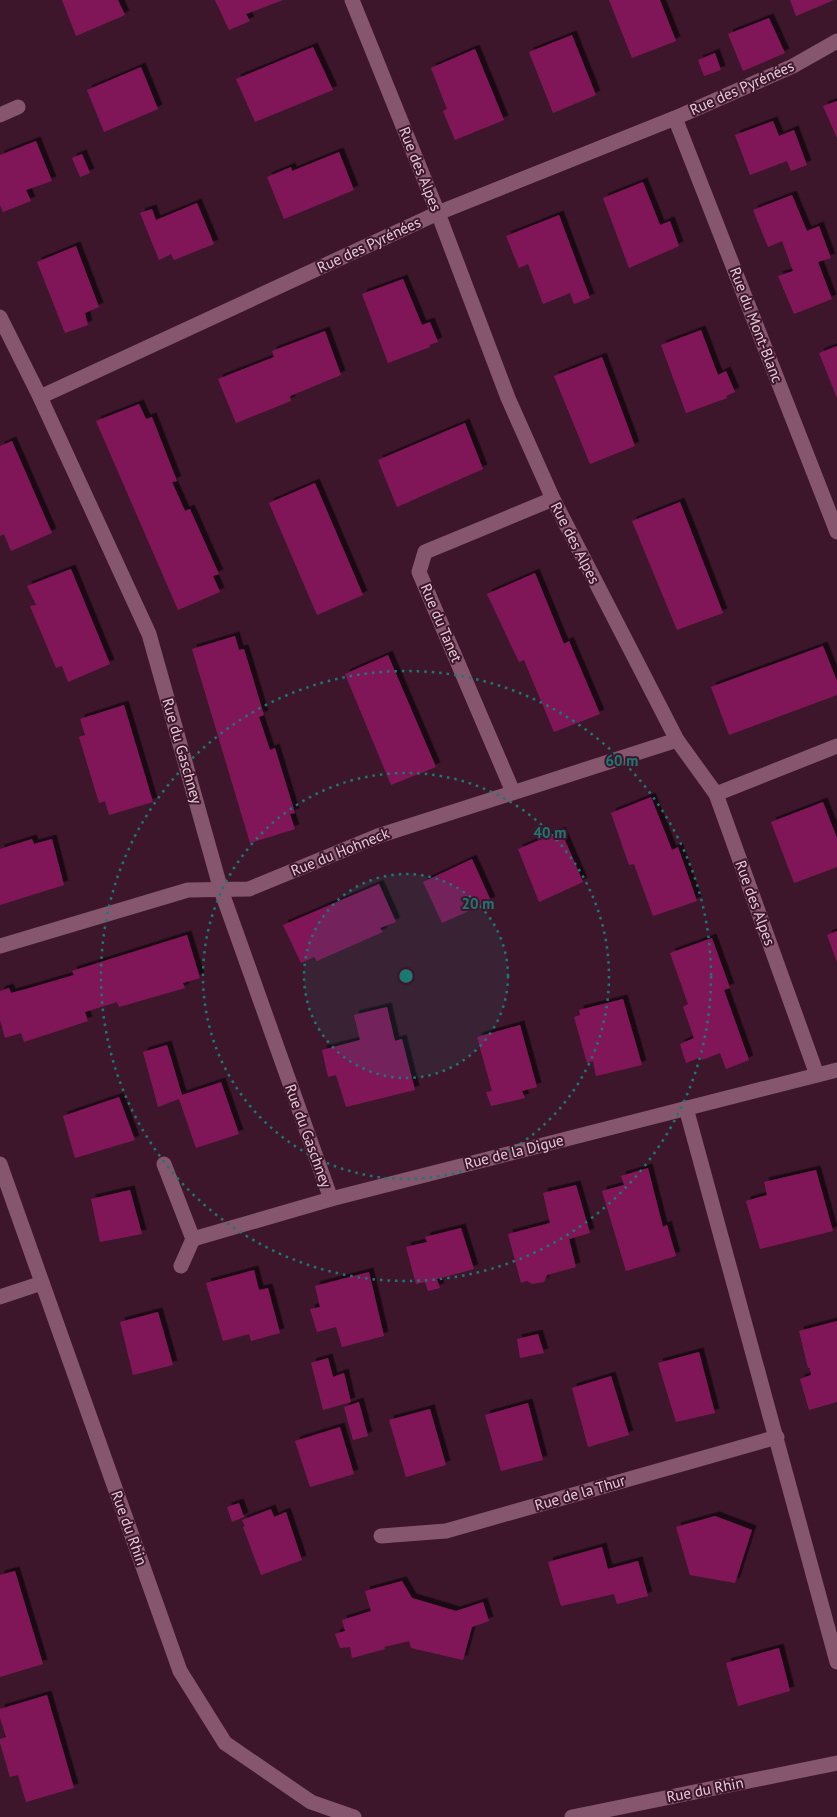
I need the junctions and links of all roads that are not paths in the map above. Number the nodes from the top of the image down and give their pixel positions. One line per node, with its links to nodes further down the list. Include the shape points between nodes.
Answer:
1 (352, 0): 6 (street, Rue des Alpes)
2 (837, 41): 5 (street, Rue des Pyrénées, via 794,66)
3 (18, 108): 4 (street)
4 (0, 115)
5 (675, 118): 6 (street, Rue des Pyrénées); 10 (street, Rue du Mont-Blanc)
6 (438, 214): 8 (street, Rue des Pyrénées); 9 (street, Rue des Alpes, via 508,398)
7 (0, 317): 8 (street, Rue du Gaschney)
8 (40, 397): 15 (street, Rue du Gaschney, via 149,634)
9 (553, 499): 11 (street, Rue des Alpes); 13 (street, Rue du Tanet, via 425,552 419,572)
10 (837, 532)
11 (677, 740): 13 (street, Rue du Hohneck); 14 (street, Rue des Alpes)
12 (837, 746): 14 (street)
13 (513, 792): 15 (street, Rue du Hohneck, via 378,836 249,889)
14 (716, 794): 18 (street, Rue des Alpes)
15 (221, 890): 16 (street, Rue du Hohneck, via 188,890); 22 (street, Rue du Gaschney)
16 (0, 946)
17 (837, 1070): 18 (street, Rue de la Digue)
18 (817, 1075): 19 (street, Rue de la Digue)
19 (686, 1108): 22 (street, Rue de la Digue); 27 (street)
20 (0, 1164): 25 (street, Rue du Rhin)
21 (164, 1164): 23 (street)
22 (331, 1199): 23 (street, Rue de la Digue)
23 (193, 1239): 24 (street)
24 (181, 1266)
25 (42, 1283): 26 (street); 31 (street, Rue du Rhin, via 180,1671 225,1744 311,1802)
26 (0, 1297)
27 (777, 1437): 28 (street, Rue de la Thur, via 446,1531); 29 (street)
28 (381, 1536)
29 (837, 1662)
30 (837, 1763): 32 (street, Rue du Rhin)
31 (354, 1817)
32 (572, 1817)

